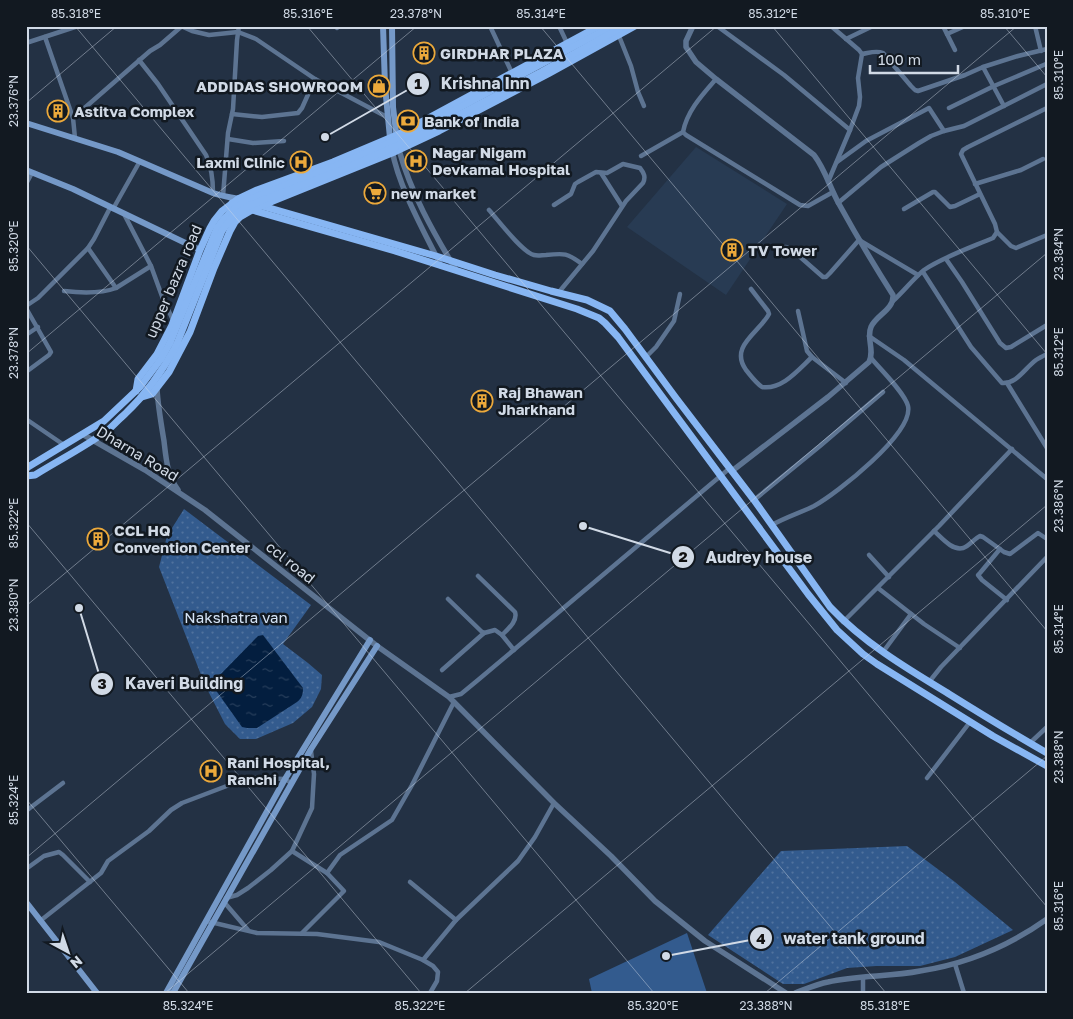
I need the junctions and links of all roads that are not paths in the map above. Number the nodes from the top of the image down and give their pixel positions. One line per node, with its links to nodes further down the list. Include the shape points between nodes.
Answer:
1 (78, 26): 24 (street)
2 (181, 26): 20 (street, via 209,35); 32 (street)
3 (239, 26): 20 (street)
4 (383, 26): 45 (main road)
5 (392, 26): 51 (main road)
6 (490, 26): 35 (street)
7 (559, 26): 27 (street)
8 (599, 26): 27 (main road, upper bazra road)
9 (612, 26): 108 (main road, bridge, via 414,132 237,206 217,228)
10 (624, 26): 108 (main road, bridge, via 417,137 237,213 222,230)
11 (635, 26): 23 (main road)
12 (693, 26): 37 (street, via 686,47 696,62)
13 (717, 26): 48 (street, via 784,75)
14 (831, 26): 21 (street)
15 (837, 26): 21 (street)
16 (874, 26): 25 (street)
17 (943, 26): 22 (street)
18 (964, 26): 22 (street)
19 (1035, 26): 30 (street)
20 (238, 32): 36 (street, via 256,39); 44 (street)
21 (840, 34): 25 (street)
22 (947, 34): 29 (street)
23 (619, 36): 40 (street); 55 (main road)
24 (46, 37): 26 (street); 46 (street)
25 (846, 39): 31 (street)
26 (26, 43)
27 (567, 43): 35 (main road, upper bazra road)
28 (1047, 49): 30 (street)
29 (955, 50)
30 (1041, 51): 34 (street)
31 (862, 54): 34 (street, via 880,51 918,91); 48 (street, via 858,78 859,106)
32 (139, 60): 46 (street); 66 (street, via 206,155)
33 (1046, 64): 39 (street)
34 (983, 67): 39 (street)
35 (512, 73): 51 (main road, upper bazra road)
36 (315, 79): 44 (street, via 298,113 262,117); 45 (street)
37 (716, 79): 50 (street, via 689,114); 62 (street, via 814,155)
38 (1047, 84): 41 (street)
39 (994, 86): 41 (street); 42 (street)
40 (644, 106)
41 (1004, 106): 49 (street, via 964,126)
42 (949, 108)
43 (1047, 108): 64 (street, via 963,150 962,158)
44 (232, 114): 53 (street)
45 (387, 117): 51 (main road)
46 (72, 118): 52 (street)
47 (26, 123): 52 (main road)
48 (850, 130): 59 (street)
49 (944, 131): 59 (street, via 929,108 866,141); 70 (street, via 882,166)
50 (684, 132): 56 (street); 65 (street, via 800,205 808,206)
51 (393, 137): 55 (main road); 69 (main road, upper bazra road)
52 (75, 138): 58 (main road)
53 (228, 139): 54 (street, via 253,143); 68 (street)
54 (284, 141)
55 (396, 151): 72 (main road); 86 (street, via 398,172); 88 (street)
56 (641, 156)
57 (1043, 159): 64 (street, via 1021,170)
58 (140, 161): 66 (main road); 74 (street)
59 (835, 163): 62 (street)
60 (29, 171): 63 (street); 74 (main road)
61 (601, 172): 71 (street, via 575,184 572,194); 73 (street); 73 (street, via 607,173 626,164 642,171 643,183)
62 (828, 182): 65 (street)
63 (26, 184)
64 (975, 184): 67 (street)
65 (833, 192): 70 (street)
66 (214, 193): 68 (main road)
67 (980, 194): 75 (street, via 950,207 936,192 932,192); 79 (street)
68 (224, 197): 69 (main road, via 228,202)
69 (235, 201): 72 (main road); 76 (main road); 85 (main road, upper bazra road, via 214,221)
70 (838, 203): 81 (street)
71 (554, 205)
72 (261, 206): 76 (main road); 86 (main road)
73 (622, 206): 89 (street)
74 (112, 208): 78 (main road); 83 (street)
75 (904, 208)
76 (252, 210): 91 (main road); 116 (main road, via 232,227 190,332)
77 (489, 210): 89 (street, via 531,254 564,253)
78 (123, 213): 85 (main road); 90 (street)
79 (997, 232): 80 (street, via 1016,248); 87 (street, via 992,238)
80 (1045, 235): 82 (street)
81 (858, 240): 84 (street, via 826,277 791,250 783,246); 94 (street); 100 (street, via 893,295)
82 (1047, 242)
83 (88, 248): 95 (street); 101 (street)
84 (776, 248)
85 (200, 250): 103 (main road, upper bazra road)
86 (436, 256): 88 (main road); 91 (street)
87 (946, 259): 93 (street); 104 (street, via 1006,348)
88 (450, 260): 92 (street); 98 (main road)
89 (582, 264): 98 (street)
90 (151, 266): 95 (street); 103 (street)
91 (441, 266): 92 (main road)
92 (456, 270): 129 (main road, via 577,309 606,323)
93 (923, 272): 94 (street); 115 (street, via 971,348 999,380)
94 (918, 275): 100 (street)
95 (116, 288): 97 (street, via 80,293)
96 (751, 289): 111 (street, via 769,314 741,349 742,362 754,379 762,387 778,385)
97 (64, 291)
98 (559, 292): 110 (main road, via 610,311)
99 (680, 294): 110 (street, via 674,321)
100 (893, 301): 107 (street, via 871,325)
101 (26, 307): 105 (street)
102 (798, 311): 111 (street, via 805,348)
103 (174, 321): 117 (main road, upper bazra road, via 157,354 138,379)
104 (1047, 325)
105 (38, 328): 106 (street); 113 (street, via 51,354)
106 (26, 335)
107 (869, 336): 112 (street); 125 (street, via 904,360)
108 (173, 345): 117 (main road); 119 (main road, via 160,374)
109 (1047, 354): 115 (street)
110 (646, 357): 127 (main road)
111 (812, 358): 114 (street)
112 (871, 358): 114 (street); 133 (street, via 905,398 909,408 906,422 894,439 849,481 812,507)
113 (26, 372)
114 (846, 382): 127 (street)
115 (1007, 383): 124 (street)
116 (157, 389): 119 (main road); 131 (street, via 168,469)
117 (136, 391): 121 (main road, via 104,421)
118 (883, 392): 132 (street)
119 (142, 397): 122 (main road, via 110,428)
120 (26, 419): 123 (street)
121 (82, 434): 122 (street, Dharna Road); 123 (main road)
122 (92, 440): 128 (main road, via 35,475); 131 (street, Dharna Road)
123 (64, 445): 126 (main road)
124 (1047, 448)
125 (1012, 449): 130 (street); 134 (street)
126 (26, 469)
127 (731, 470): 129 (street); 132 (main road)
128 (26, 476)
129 (721, 477): 151 (street); 156 (main road, via 837,630 877,664)
130 (1047, 479)
131 (180, 494): 148 (street, ccl road, via 205,510)
132 (754, 500): 133 (main road)
133 (772, 525): 145 (main road)
134 (934, 531): 136 (street, via 958,548 980,536); 140 (street)
135 (1047, 539): 136 (street, via 1038,533 1013,553 1007,554)
136 (1000, 549): 143 (street, via 978,575)
137 (869, 555): 140 (street)
138 (1047, 557): 143 (street)
139 (478, 576): 147 (street, via 515,612 515,621)
140 (889, 577): 141 (street)
141 (878, 588): 144 (street); 145 (street)
142 (448, 599): 146 (street)
143 (1007, 600): 150 (street)
144 (911, 614): 150 (street); 152 (street)
145 (843, 622): 152 (main road)
146 (484, 633): 147 (street, via 495,630); 153 (street)
147 (502, 635): 151 (street)
148 (370, 640): 149 (street, ccl road); 163 (main road)
149 (377, 646): 155 (street, ccl road); 159 (main road)
150 (960, 648): 154 (street)
151 (514, 650): 155 (street)
152 (883, 652): 154 (main road)
153 (442, 670)
154 (929, 682): 158 (main road)
155 (451, 700): 165 (street, ccl road); 169 (street, via 412,785 392,820 340,855)
156 (970, 722): 161 (main road); 162 (street)
157 (1047, 727): 158 (street)
158 (1030, 743): 160 (main road)
159 (311, 749): 163 (main road); 167 (street, via 314,774 312,808)
160 (1047, 753)
161 (1047, 766)
162 (927, 778)
163 (288, 781): 170 (street, via 255,778 182,803 108,861); 172 (main road); 177 (main road)
164 (63, 783): 166 (street)
165 (554, 803): 174 (street, via 518,861); 187 (street, ccl road, via 654,901 705,940)
166 (26, 811)
167 (292, 851): 169 (street); 172 (street, via 248,888)
168 (26, 869): 170 (street, via 44,856 59,852)
169 (327, 873): 179 (street, via 344,891)
170 (90, 882): 176 (street)
171 (410, 882): 174 (street)
172 (224, 900): 177 (main road); 178 (street)
173 (26, 902): 176 (main road)
174 (456, 920): 180 (street)
175 (1047, 920): 181 (street, via 992,951)
176 (40, 921): 183 (main road)
177 (208, 922): 178 (street); 184 (main road); 185 (main road)
178 (249, 931): 179 (street)
179 (302, 933): 180 (street, via 379,942)
180 (423, 960): 186 (street, via 438,972)
181 (954, 964): 182 (street, via 919,972); 190 (street)
182 (863, 978): 188 (street, via 828,982); 189 (street)
183 (97, 993)
184 (166, 993)
185 (173, 993)
186 (430, 993)
187 (786, 993)
188 (796, 993)
189 (863, 993)
190 (964, 993)

